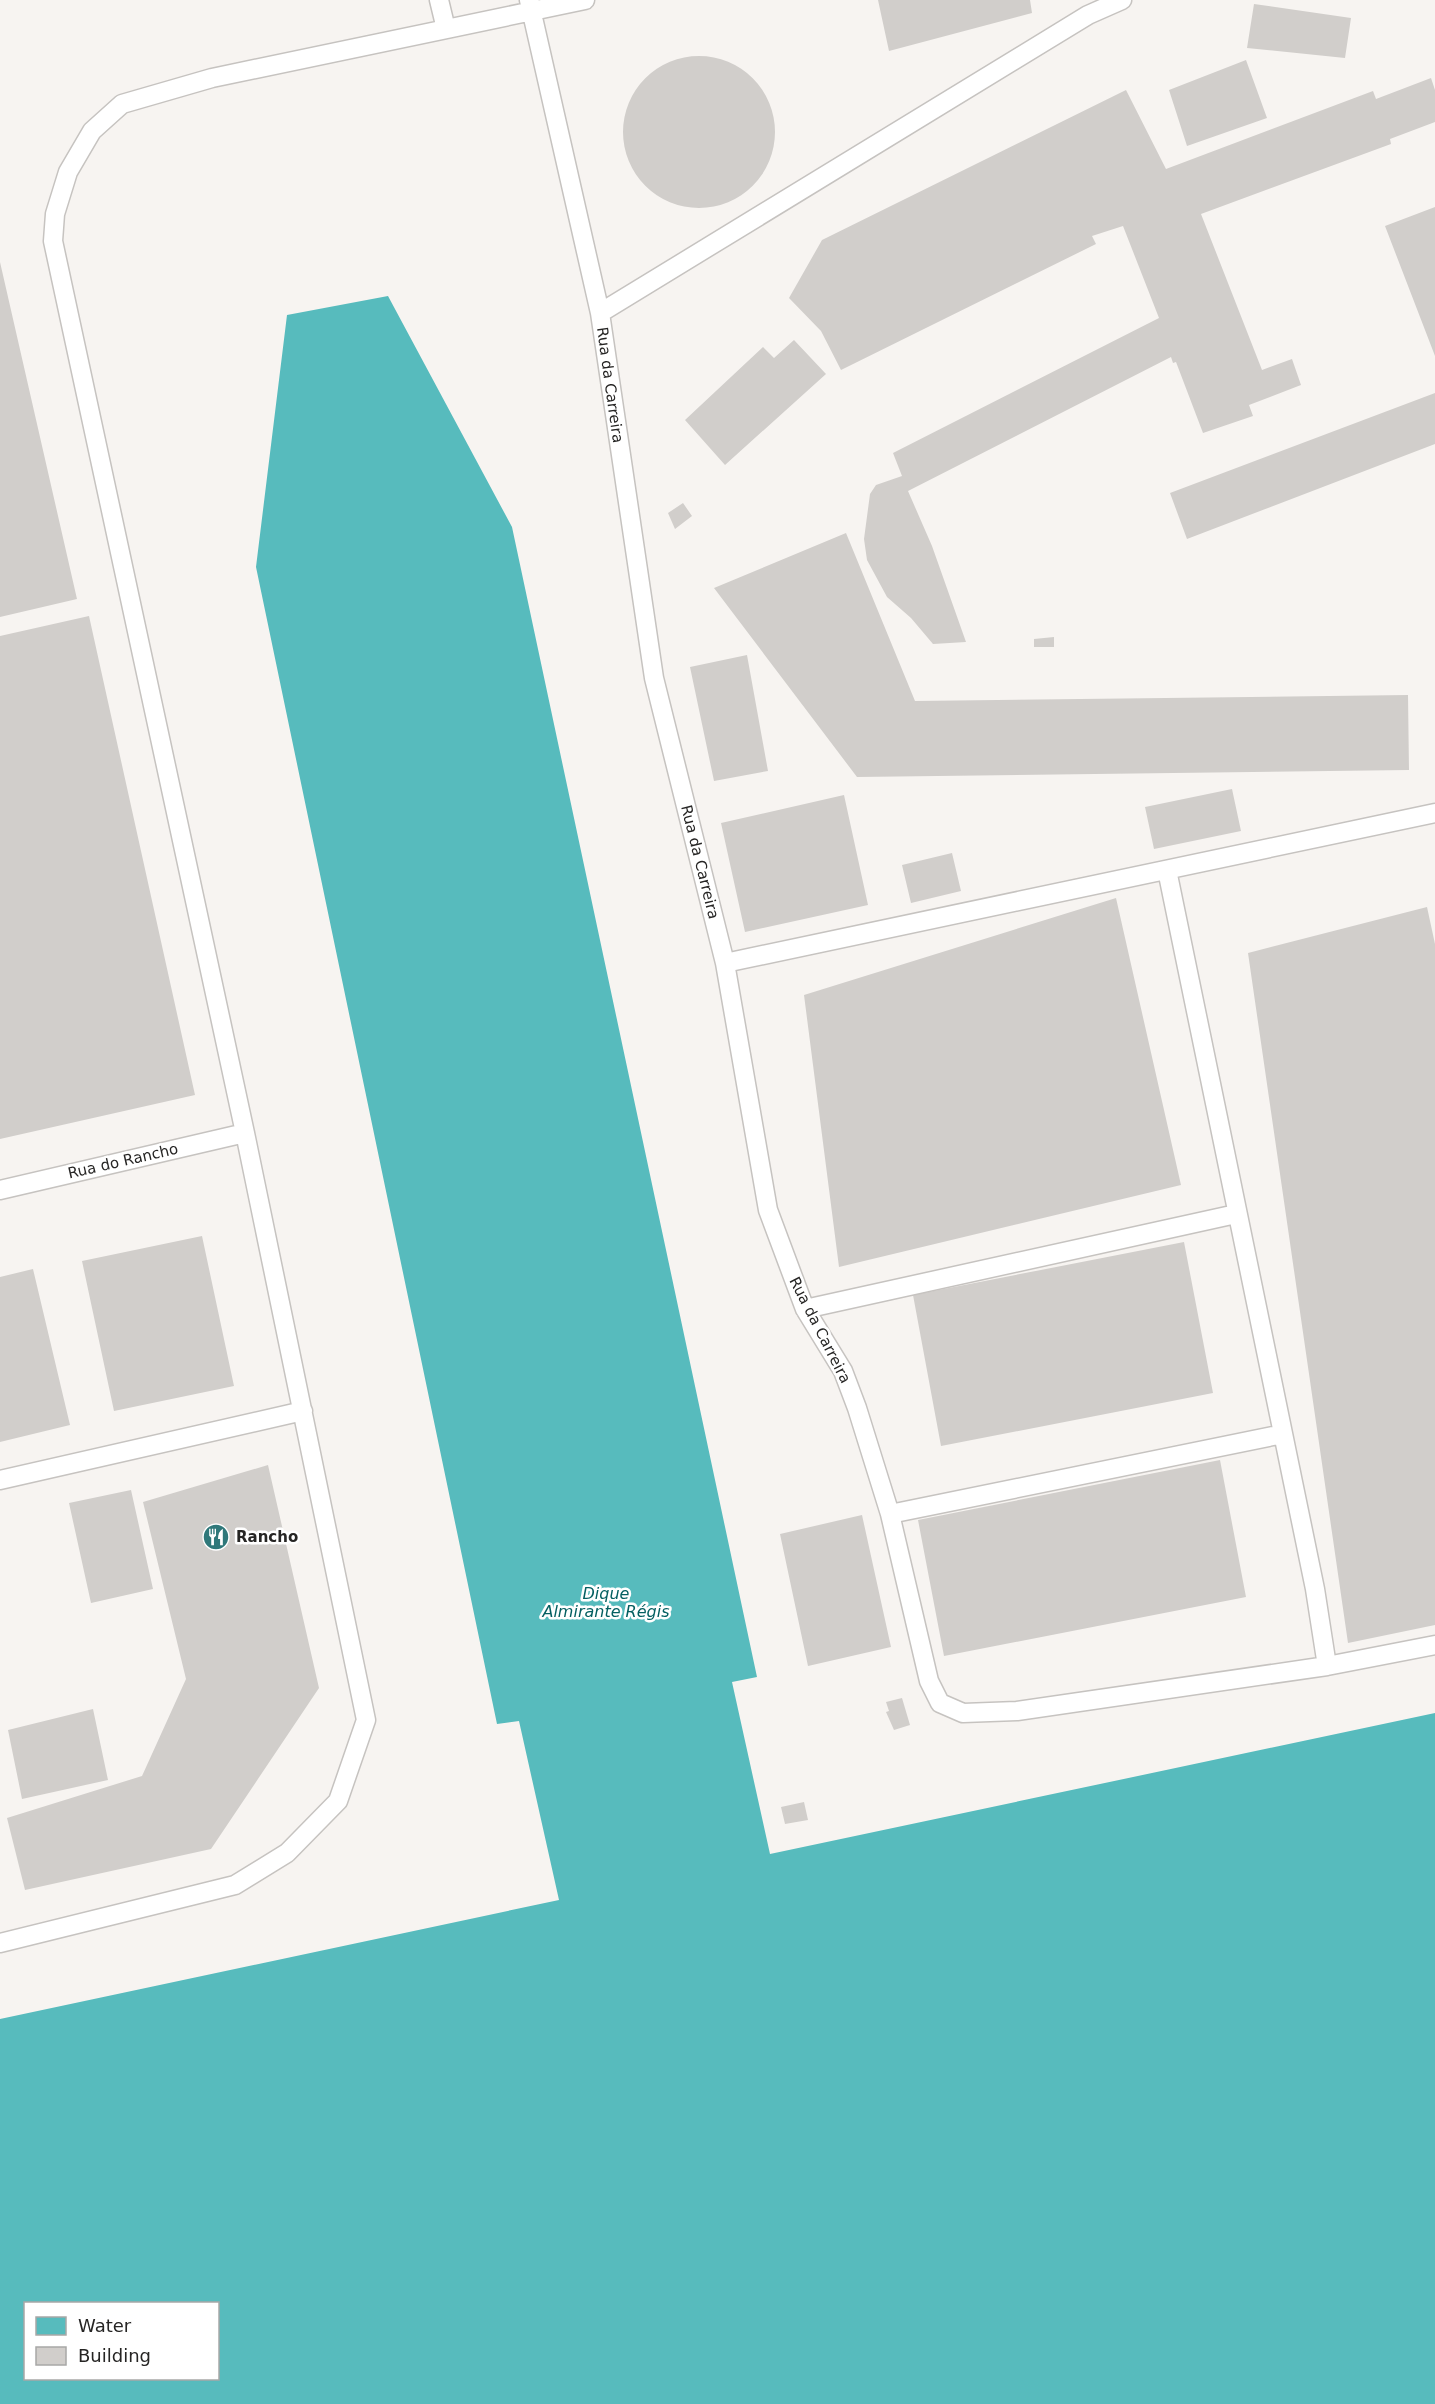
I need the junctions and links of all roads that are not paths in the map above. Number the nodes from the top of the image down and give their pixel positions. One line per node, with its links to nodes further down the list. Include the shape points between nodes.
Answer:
1 (439, 0): 5 (lane)
2 (585, 0): 4 (lane)
3 (1122, 0): 6 (lane, via 1088,15)
4 (530, 6): 5 (lane); 6 (lane, Rua da Carreira)
5 (446, 29): 10 (lane, via 212,78 122,104 92,131 68,172 55,214 53,241)
6 (600, 313): 9 (lane, Rua da Carreira, via 654,678)
7 (1435, 813): 8 (lane)
8 (1167, 870): 9 (lane); 12 (lane)
9 (724, 963): 13 (lane, Rua da Carreira, via 768,1210)
10 (246, 1132): 11 (lane, Rua do Rancho); 14 (lane)
11 (0, 1190)
12 (1236, 1214): 13 (lane); 15 (lane)
13 (806, 1309): 17 (lane, Rua da Carreira, via 843,1371)
14 (303, 1411): 16 (lane); 20 (lane, via 366,1720 338,1801 287,1853 235,1885)
15 (1283, 1434): 17 (lane); 19 (lane)
16 (0, 1480)
17 (890, 1514): 19 (lane, Rua da Carreira, via 929,1681 940,1703 963,1713 1017,1711)
18 (1435, 1645): 19 (lane)
19 (1327, 1666)
20 (0, 1943)

